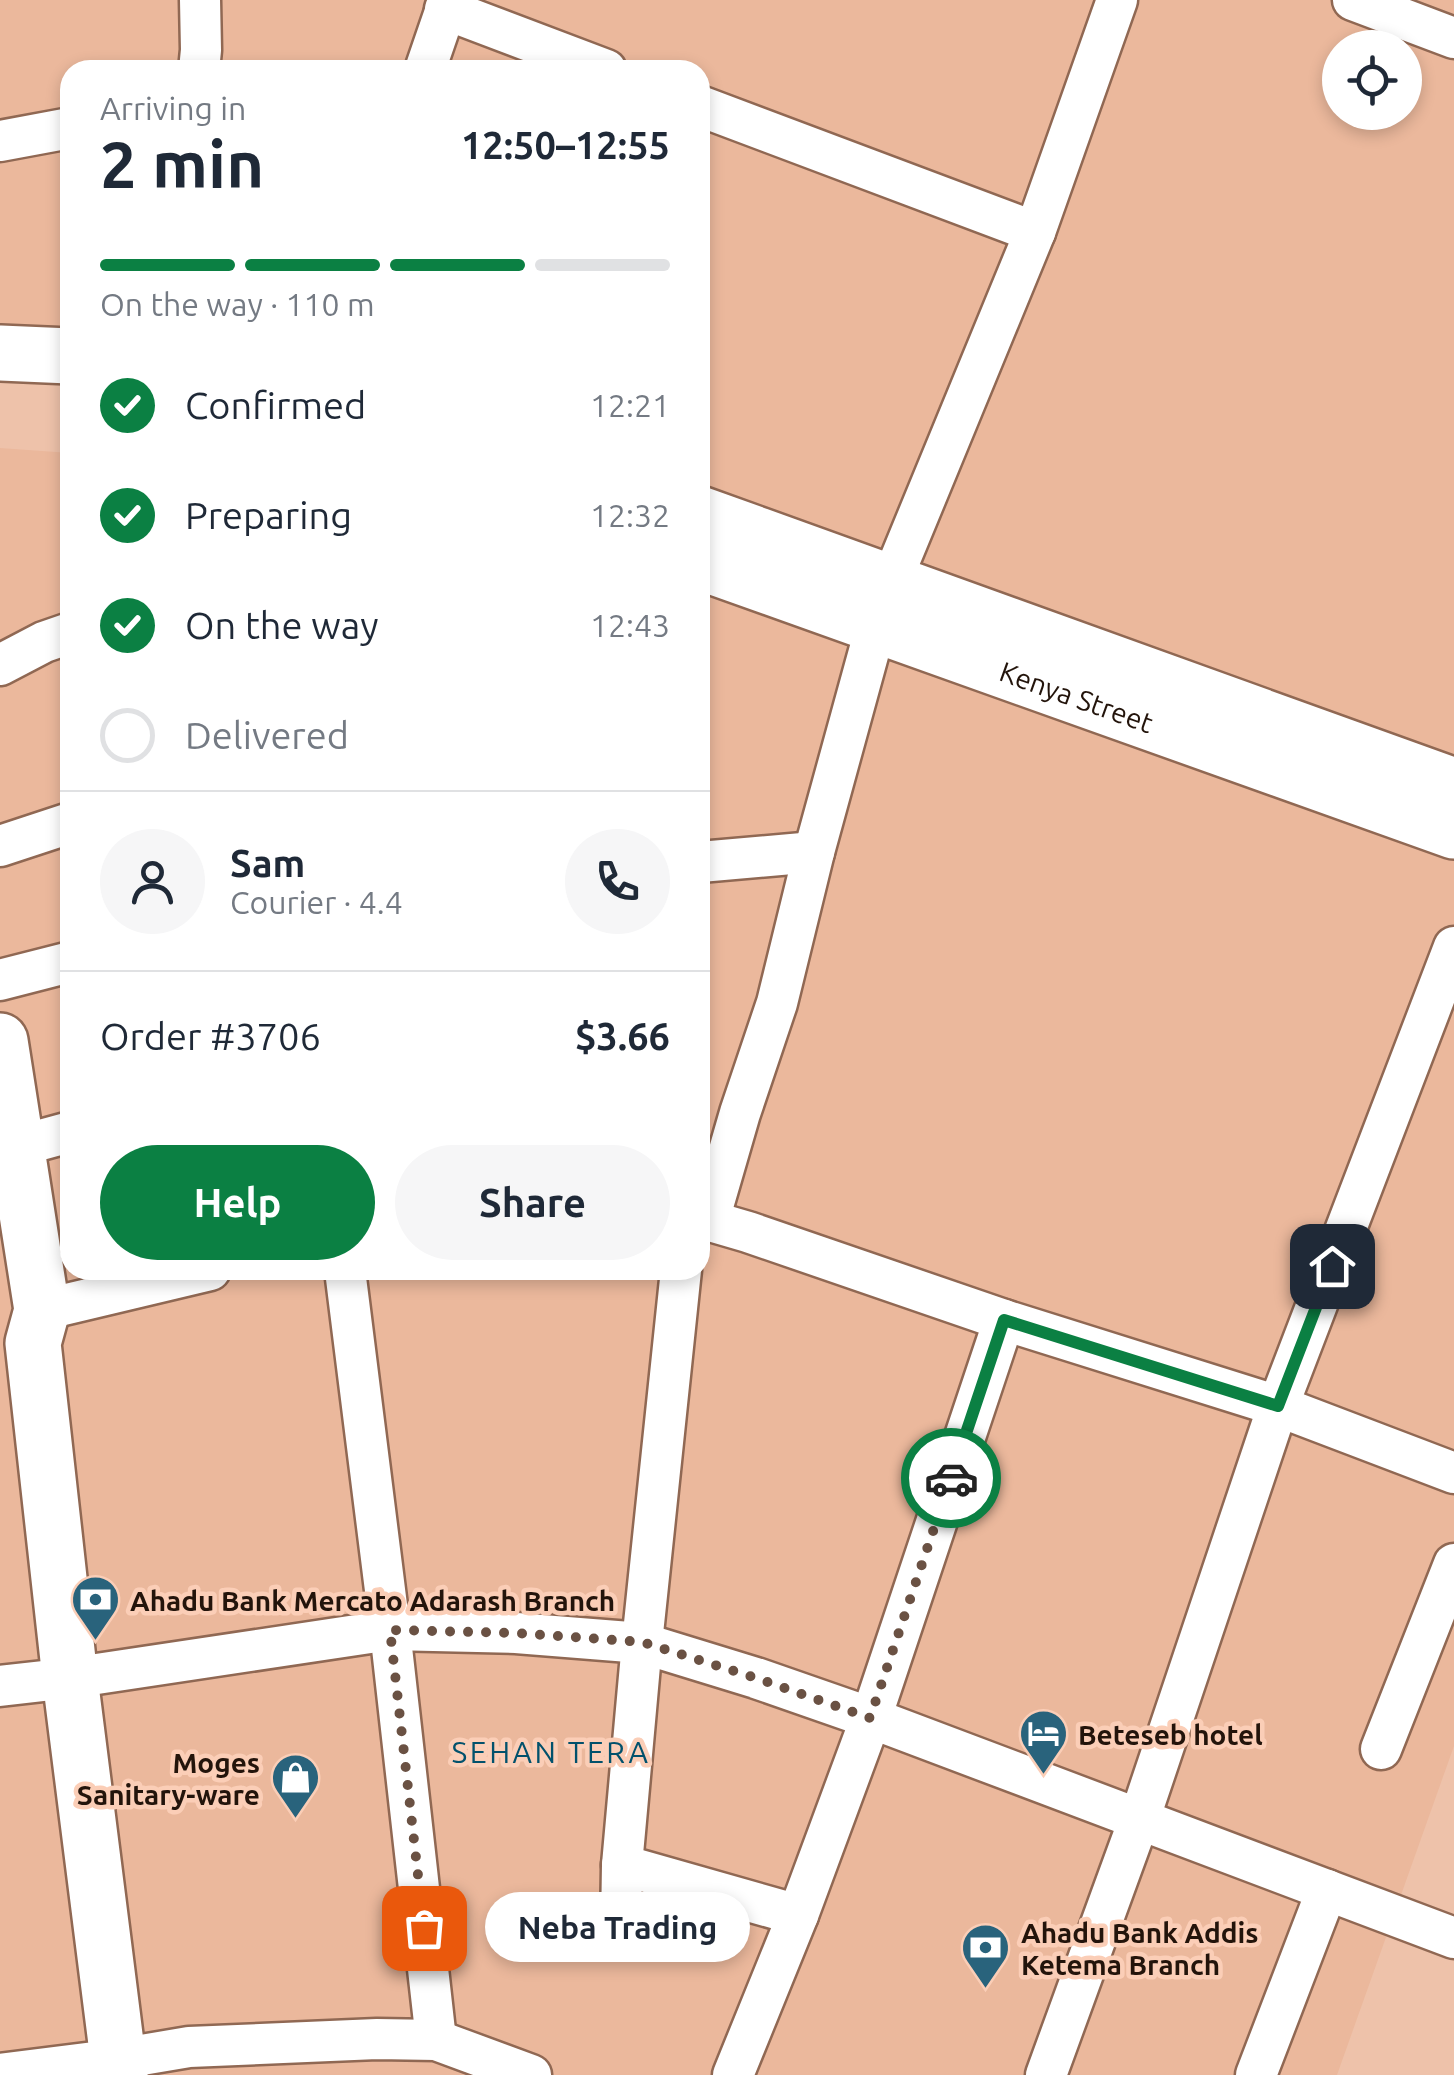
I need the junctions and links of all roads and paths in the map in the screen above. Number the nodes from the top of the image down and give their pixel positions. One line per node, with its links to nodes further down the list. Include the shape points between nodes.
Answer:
1 (200, 0): 6 (street)
2 (1117, 0): 12 (street)
3 (1353, 0): 5 (street)
4 (447, 5): 7 (street); 8 (street)
5 (1454, 38)
6 (200, 60)
7 (428, 60)
8 (582, 60)
9 (710, 110): 12 (street)
10 (60, 130): 11 (street)
11 (0, 141)
12 (1035, 232): 17 (street)
13 (0, 353): 14 (main road)
14 (60, 356)
15 (710, 519): 17 (main road)
16 (710, 564): 17 (main road, Kenya Street)
17 (883, 605): 20 (main road); 22 (main road, Kenya Street, via 1182,733); 24 (street)
18 (60, 636): 19 (street)
19 (0, 666)
20 (1454, 786)
21 (60, 826): 23 (street)
22 (1454, 832)
23 (0, 846)
24 (814, 852): 25 (street); 32 (street, via 777,1003)
25 (710, 861)
26 (1454, 947): 39 (street)
27 (60, 965): 28 (street)
28 (0, 980)
29 (0, 1040): 31 (main road)
30 (60, 1135): 31 (street)
31 (15, 1147): 37 (main road)
32 (710, 1204)
33 (710, 1221): 38 (street)
34 (160, 1280): 37 (street)
35 (346, 1280): 42 (street)
36 (680, 1280): 43 (street)
37 (21, 1308): 44 (main road, via 33,1343)
38 (1004, 1320): 39 (street); 46 (street)
39 (1278, 1406): 40 (street); 48 (street)
40 (1454, 1473)
41 (1454, 1564): 47 (street)
42 (390, 1630): 43 (street); 44 (street); 54 (street)
43 (642, 1642): 46 (street); 49 (street)
44 (70, 1678): 45 (street); 55 (main road)
45 (0, 1686)
46 (870, 1718): 48 (street); 51 (street)
47 (1381, 1750)
48 (1139, 1820): 50 (street); 59 (street)
49 (622, 1865): 51 (street); 52 (street)
50 (1327, 1890): 53 (street); 60 (street)
51 (798, 1916): 58 (street)
52 (621, 1925)
53 (1454, 1938)
54 (436, 2040): 55 (street, via 188,2047); 57 (street)
55 (119, 2067): 56 (street)
56 (0, 2074)
57 (531, 2075)
58 (732, 2075)
59 (1046, 2075)
60 (1256, 2075)

